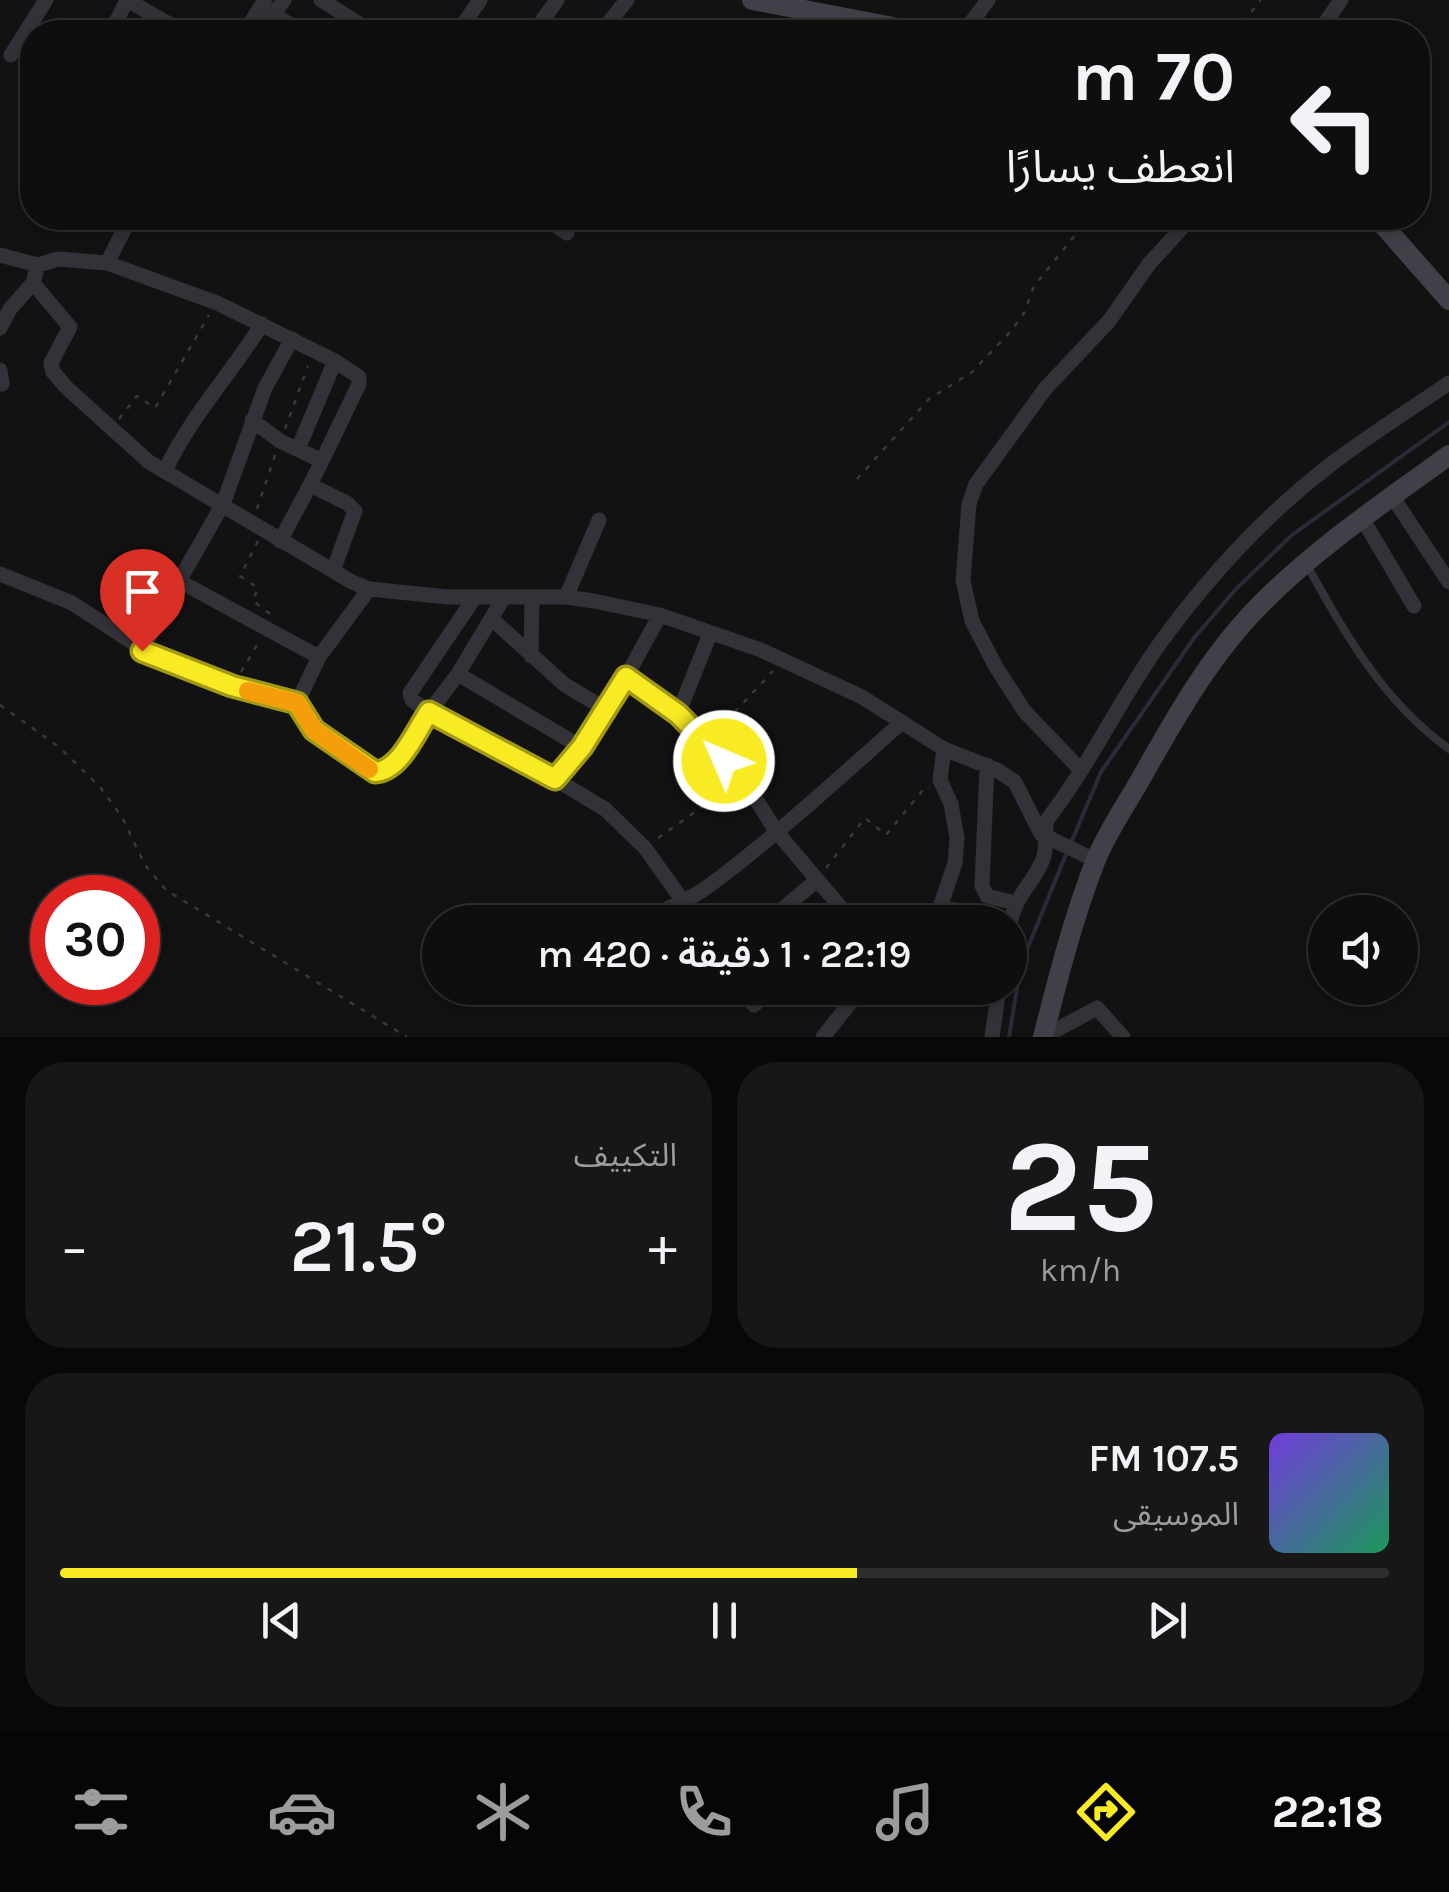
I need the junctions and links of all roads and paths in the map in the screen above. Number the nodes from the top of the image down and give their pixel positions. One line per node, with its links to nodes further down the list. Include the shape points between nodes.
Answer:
1 (127, 0): 9 (street)
2 (284, 0): 8 (street)
3 (321, 0): 10 (street)
4 (626, 0): 11 (street)
5 (752, 0): 7 (street)
6 (1260, 0): 13 (path)
7 (795, 4): 12 (street)
8 (269, 7)
9 (162, 20)
10 (353, 20)
11 (610, 20)
12 (866, 20)
13 (1244, 20)
14 (20, 39): 15 (street)
15 (10, 54)
16 (124, 230): 23 (street)
17 (562, 230): 21 (street)
18 (1080, 230): 39 (path, via 1034,286 1012,330 972,372 929,398)
19 (1180, 230): 77 (street, via 1109,321 1044,389 976,484 969,504 963,580 972,622 1025,712)
20 (1388, 230): 26 (street)
21 (566, 233)
22 (0, 255): 24 (street)
23 (108, 262): 24 (street, via 58,259); 27 (street)
24 (38, 265): 25 (street)
25 (33, 283): 29 (street); 34 (street, via 70,328 52,358 53,372)
26 (1449, 300)
27 (217, 303): 28 (street); 34 (path, via 154,408 137,396)
28 (262, 324): 30 (street); 38 (street, via 184,433)
29 (0, 328)
30 (292, 339): 31 (street); 33 (street)
31 (335, 361): 35 (street); 37 (street, via 360,382)
32 (1449, 382): 77 (street, via 1320,473 1238,552 1153,653)
33 (252, 420): 35 (street); 42 (street)
34 (112, 428): 38 (street)
35 (298, 450): 37 (street)
36 (1449, 456): 41 (street)
37 (322, 462): 40 (street)
38 (165, 472): 42 (street)
39 (857, 478)
40 (310, 486): 45 (street); 47 (street, via 355,510)
41 (1392, 496): 43 (street); 50 (street)
42 (223, 504): 45 (street); 49 (street)
43 (1362, 518): 46 (street); 56 (street)
44 (599, 520): 54 (street)
45 (280, 542): 47 (street)
46 (1306, 563): 75 (lane, via 1388,696); 84 (street, via 1262,602 1199,680)
47 (333, 572): 51 (street)
48 (0, 574): 60 (street, via 72,602)
49 (179, 581): 60 (street); 62 (street)
50 (1449, 582)
51 (369, 590): 52 (street); 62 (street)
52 (476, 597): 53 (street); 69 (street, via 410,693)
53 (504, 597): 55 (street); 58 (street)
54 (566, 597): 55 (street); 57 (street)
55 (532, 598): 61 (street)
56 (1414, 606)
57 (660, 615): 59 (street); 65 (street)
58 (493, 620): 61 (street); 64 (street)
59 (710, 634): 63 (street); 70 (street)
60 (142, 651): 66 (street)
61 (531, 656): 68 (street)
62 (319, 657): 66 (street)
63 (783, 660): 71 (street); 72 (path)
64 (458, 674): 69 (street); 73 (street)
65 (626, 677): 68 (street); 70 (street)
66 (297, 703): 69 (street, via 314,730 380,773 396,763)
67 (0, 705): 95 (path, via 100,788 166,890)
68 (607, 710): 73 (street)
69 (429, 712): 78 (street)
70 (678, 714): 72 (street)
71 (902, 722): 74 (street); 81 (street)
72 (706, 743): 79 (street)
73 (582, 747): 78 (street)
74 (944, 749): 76 (street); 80 (street)
75 (1449, 749)
76 (986, 764): 82 (street, via 1015,782 1036,827); 87 (street, via 982,886 987,896)
77 (1080, 769): 82 (street, via 1047,820)
78 (555, 779): 83 (street, via 605,809)
79 (743, 779): 81 (street); 83 (path)
80 (940, 780): 85 (path, via 922,790 886,835 866,818); 92 (street, via 956,838)
81 (776, 831): 85 (street); 86 (street)
82 (1053, 841): 84 (street); 87 (street)
83 (645, 848): 86 (street)
84 (1091, 858): 98 (street)
85 (816, 880): 90 (street); 91 (street)
86 (685, 902): 88 (street); 89 (street)
87 (1014, 903)
88 (677, 905)
89 (687, 905)
90 (787, 905)
91 (836, 905)
92 (941, 905)
93 (848, 1005): 96 (street)
94 (997, 1005): 97 (street)
95 (407, 1037)
96 (823, 1037)
97 (992, 1037)
98 (1043, 1037): 99 (street, via 1097,1008)
99 (1124, 1037)

